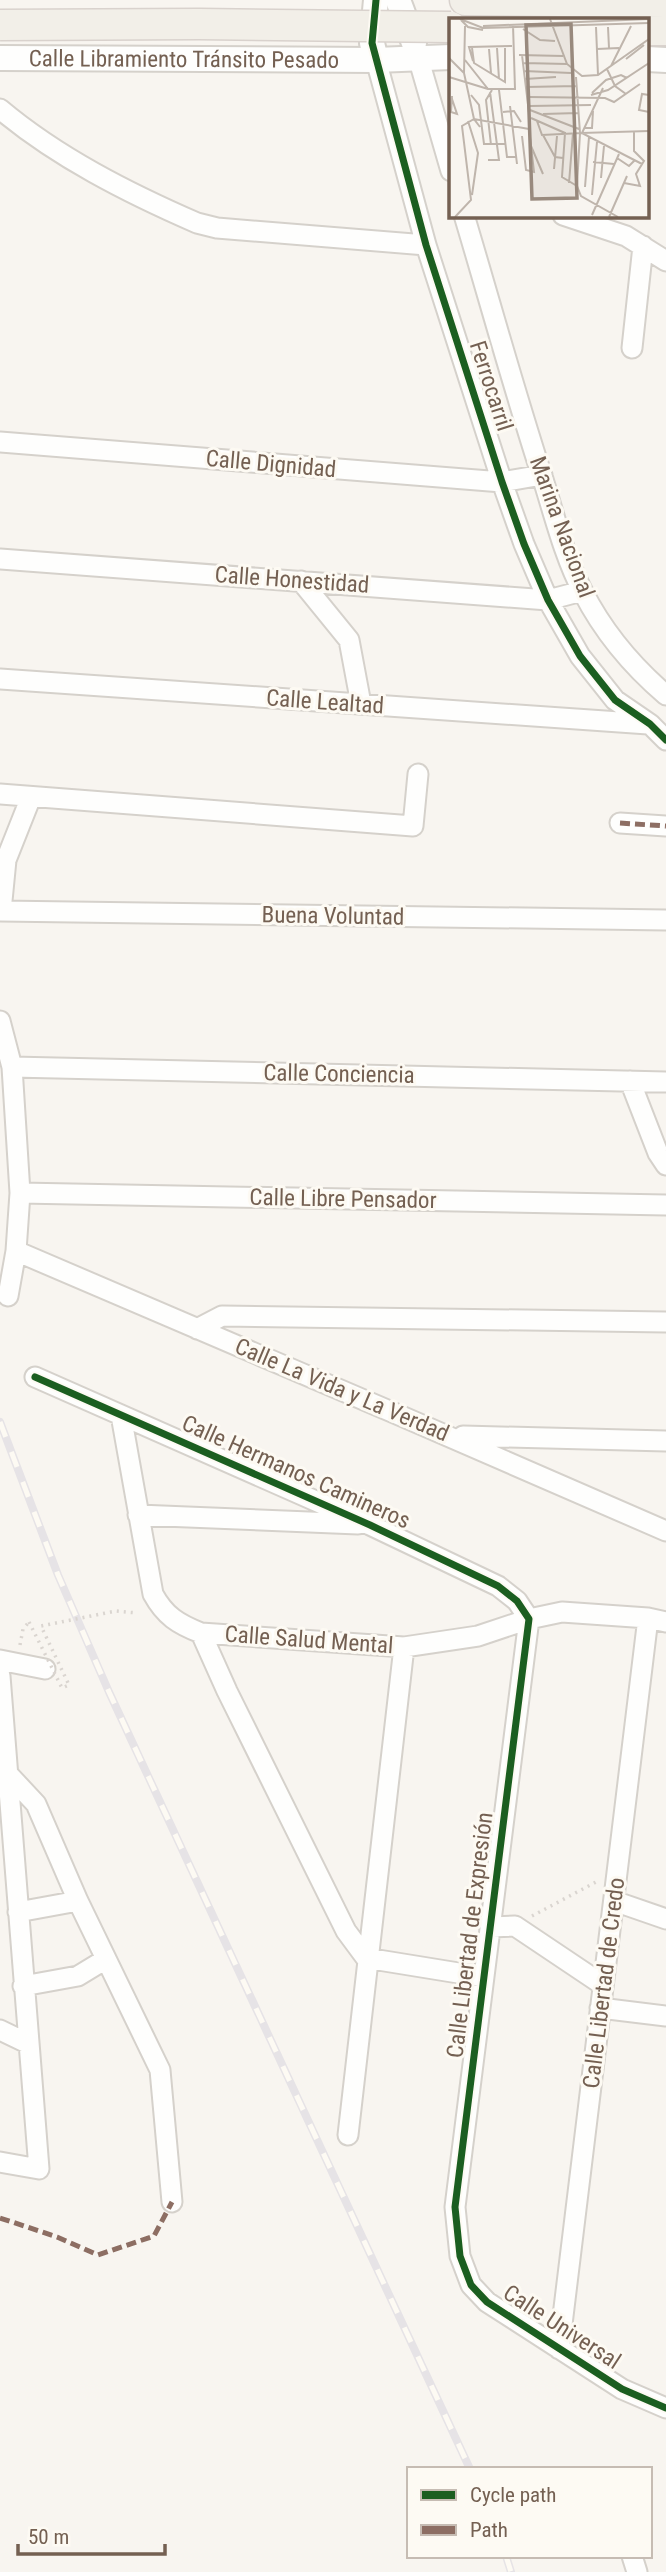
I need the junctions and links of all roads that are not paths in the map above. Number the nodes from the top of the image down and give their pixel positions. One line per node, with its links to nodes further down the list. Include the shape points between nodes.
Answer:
1 (376, 0): 13 (street, Ferrocarril, via 372,43)
2 (398, 0): 9 (street)
3 (464, 0): 4 (main road)
4 (666, 2)
5 (0, 25): 6 (main road, Calle Libramiento Tránsito Pesado, bridge)
6 (449, 27)
7 (648, 30): 8 (main road)
8 (666, 30)
9 (418, 57): 10 (street, Calle Libramiento Tránsito Pesado); 13 (street, Calle Libramiento Tránsito Pesado); 16 (street)
10 (449, 57)
11 (0, 58): 13 (street, Calle Libramiento Tránsito Pesado)
12 (648, 59): 14 (street)
13 (376, 60): 19 (street, Ferrocarril)
14 (666, 60)
15 (0, 109): 19 (street, via 60,154 197,223)
16 (449, 164)
17 (465, 217): 24 (street, Marina Nacional)
18 (569, 217): 20 (street)
19 (426, 245): 25 (street, Ferrocarril)
20 (643, 246): 21 (street); 22 (street)
21 (666, 261)
22 (632, 348)
23 (0, 442): 25 (street, Calle Dignidad)
24 (542, 475): 25 (street, Calle Dignidad); 28 (street, Marina Nacional)
25 (502, 482): 29 (street, Ferrocarril)
26 (0, 559): 27 (street, Calle Honestidad)
27 (301, 581): 29 (street, Calle Honestidad); 32 (street, via 349,640)
28 (582, 591): 29 (street, Calle Honestidad); 31 (street, Marina Nacional, via 640,673)
29 (548, 600): 33 (street, Ferrocarril, via 580,656 615,700)
30 (0, 679): 32 (street, Calle Lealtad)
31 (666, 695)
32 (361, 704): 33 (street, Calle Lealtad)
33 (650, 724): 34 (street, Ferrocarril)
34 (666, 740)
35 (418, 774): 37 (street, via 413,826)
36 (0, 794): 37 (street)
37 (31, 797): 40 (street, via 6,860)
38 (620, 823): 39 (street)
39 (666, 826)
40 (1, 911): 41 (street, Buena Voluntad)
41 (666, 920)
42 (0, 1021): 43 (street)
43 (12, 1067): 44 (street, Calle Conciencia); 47 (street)
44 (630, 1081): 45 (street, Calle Conciencia); 46 (street)
45 (666, 1082)
46 (666, 1165)
47 (20, 1193): 48 (street, Calle Libre Pensador); 49 (street)
48 (666, 1205)
49 (16, 1251): 50 (street); 52 (street, Calle La Vida y La Verdad)
50 (8, 1296)
51 (666, 1322): 52 (street, via 222,1316)
52 (197, 1329): 55 (street, Calle La Vida y La Verdad)
53 (35, 1377): 54 (street, Calle Hermanos Camineros)
54 (121, 1415): 57 (street); 58 (street, Calle Hermanos Camineros)
55 (451, 1436): 56 (street); 59 (street, Calle La Vida y La Verdad)
56 (666, 1441)
57 (138, 1515): 58 (street); 62 (street, Calle Salud Mental, via 153,1594 163,1611)
58 (370, 1525): 60 (street, Calle Hermanos Camineros, via 498,1586 517,1601)
59 (666, 1531)
60 (529, 1619): 61 (street, Calle Salud Mental, via 562,1612); 63 (street, Calle Salud Mental, via 478,1636); 72 (street, Calle Libertad de Expresión)
61 (657, 1620): 69 (street, Calle Libertad de Credo)
62 (201, 1633): 63 (street, Calle Salud Mental); 73 (street, via 346,1931)
63 (404, 1647): 73 (street)
64 (8, 1661): 65 (street)
65 (45, 1669)
66 (0, 1676): 67 (street)
67 (8, 1774): 68 (street, via 36,1804); 70 (street)
68 (78, 1901): 70 (street); 74 (street)
69 (614, 1901): 71 (street); 76 (street, Calle Libertad de Credo)
70 (18, 1912): 77 (street)
71 (666, 1919)
72 (491, 1927): 75 (street, Calle Libertad de Expresión); 76 (street, via 515,1926)
73 (366, 1958): 75 (street); 82 (street)
74 (106, 1959): 77 (street, via 68,1979); 84 (street, via 160,2070)
75 (482, 1977): 85 (street, Calle Libertad de Expresión, via 455,2207)
76 (603, 1985): 78 (street, Calle Libertad de Credo)
77 (23, 1986): 81 (street)
78 (600, 2008): 79 (street); 86 (street, Calle Libertad de Credo)
79 (666, 2015)
80 (0, 2030): 81 (street)
81 (29, 2044): 83 (street, via 39,2169)
82 (348, 2136)
83 (0, 2162)
84 (173, 2202)
85 (460, 2256): 86 (street, Calle Universal, via 471,2285 487,2302)
86 (559, 2349): 87 (street, Calle Universal, via 622,2389)
87 (666, 2408)

